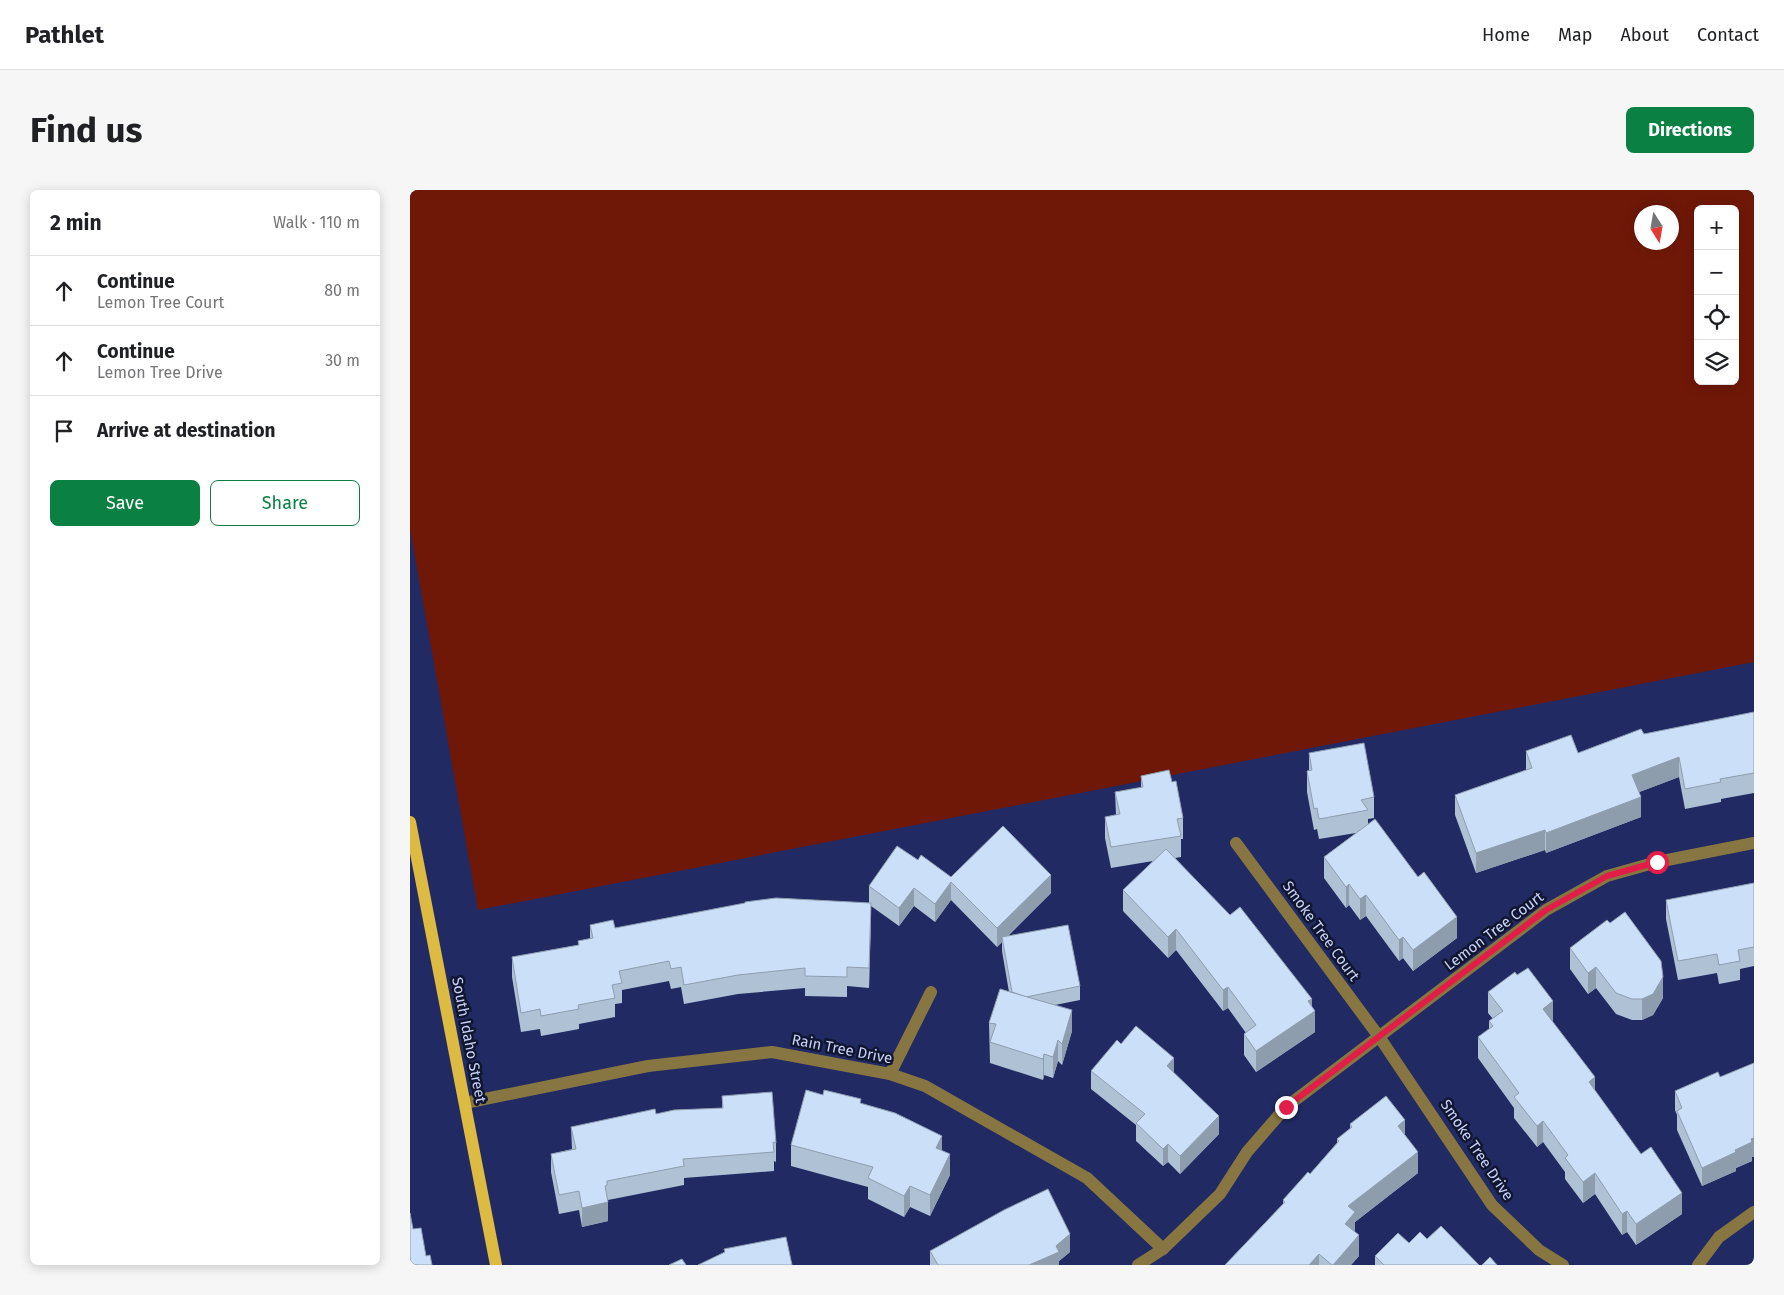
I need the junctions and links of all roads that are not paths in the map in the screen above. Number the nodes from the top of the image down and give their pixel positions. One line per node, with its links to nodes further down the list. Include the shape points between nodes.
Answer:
1 (410, 822): 7 (main road, South Idaho Street)
2 (1236, 843): 5 (street, Smoke Tree Court)
3 (1754, 843): 5 (street, Lemon Tree Court, via 1657,862 1607,876 1546,910)
4 (931, 992): 6 (street)
5 (1380, 1038): 9 (street, Lemon Tree Court, via 1286,1107 1247,1152 1220,1194); 12 (street, Smoke Tree Drive, via 1492,1206 1540,1250)
6 (890, 1074): 7 (street, Rain Tree Drive, via 772,1052 648,1066); 9 (street, Rain Tree Drive, via 925,1086 1088,1178)
7 (465, 1104): 10 (main road, South Idaho Street)
8 (1754, 1212): 13 (street, via 1719,1237)
9 (1162, 1250): 11 (street, Lemon Tree Court)
10 (496, 1265)
11 (1138, 1265)
12 (1563, 1265)
13 (1698, 1265)

